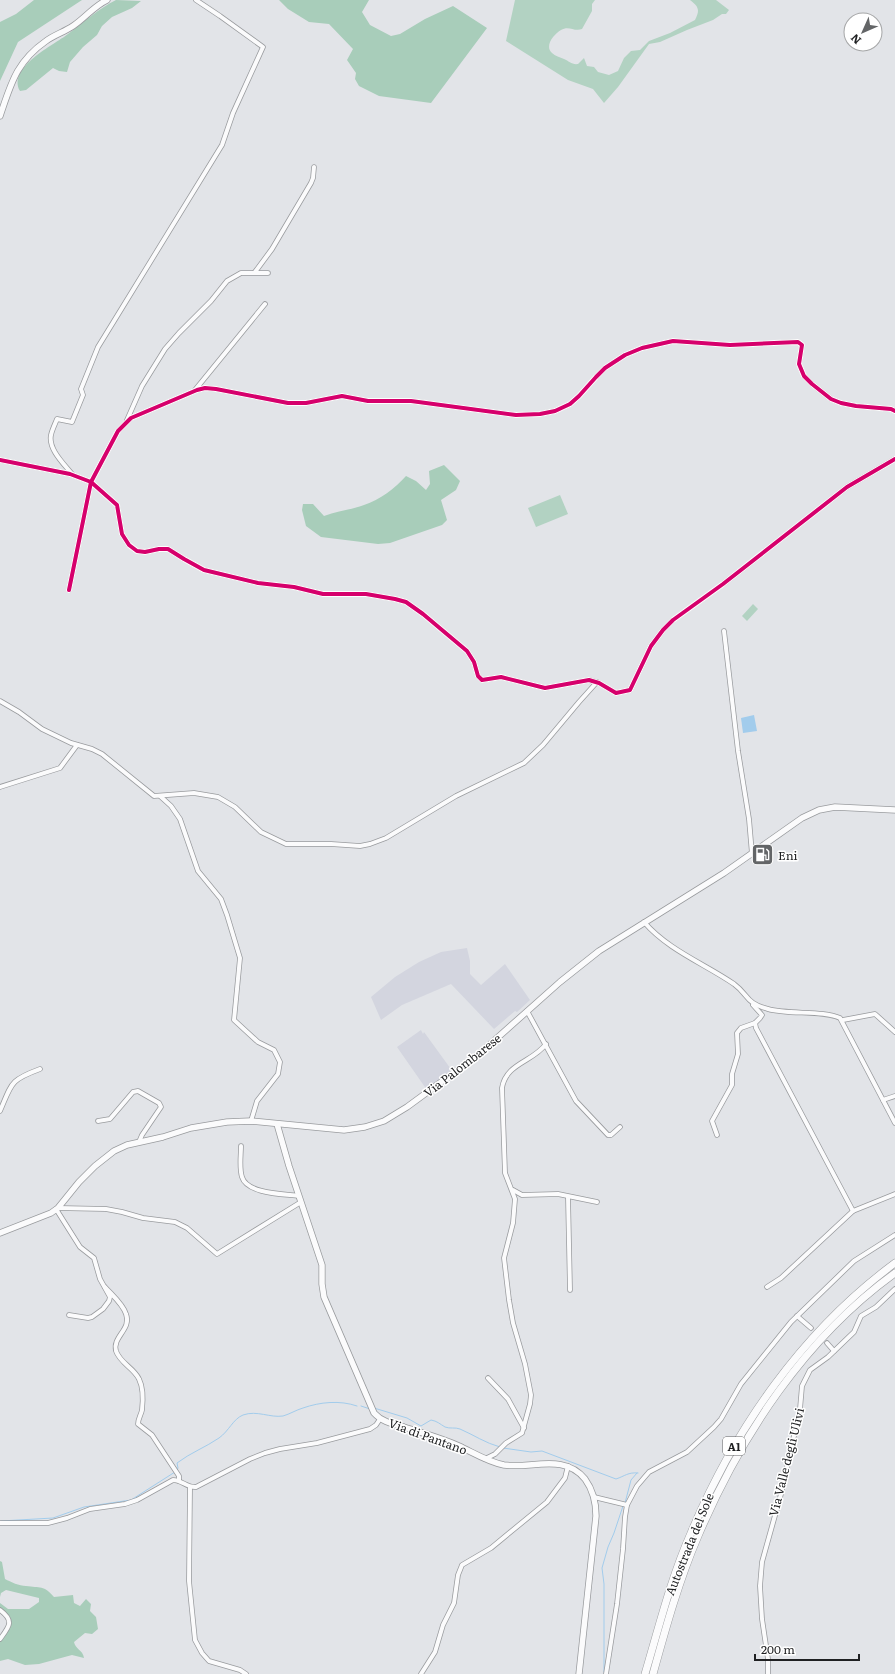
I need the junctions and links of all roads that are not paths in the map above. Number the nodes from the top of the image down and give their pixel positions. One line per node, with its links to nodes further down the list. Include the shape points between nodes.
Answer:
1 (107, 0): 3 (main road, via 72,27 46,41 26,58 15,74)
2 (196, 0): 13 (street, via 263,47 233,113 222,145 98,347 80,389 83,395 72,422 57,419 51,436 52,445 57,456)
3 (0, 116)
4 (314, 167): 5 (street, via 311,183 272,249)
5 (255, 272): 6 (street); 10 (street, via 240,273 231,278 174,338 145,380)
6 (268, 273)
7 (265, 304): 8 (street)
8 (194, 391): 9 (street, via 212,388 288,403 306,403 332,396 344,396 366,400 411,401 516,415 540,414 568,406 608,366 642,348 673,341 730,344 798,342 802,345 800,368 816,388 841,403); 10 (street)
9 (895, 411)
10 (127, 420): 14 (street, via 116,433)
11 (895, 459): 17 (street, via 843,490 725,583 673,620 660,632 650,648 629,691 615,693)
12 (0, 460): 13 (street)
13 (72, 474): 14 (street)
14 (91, 482): 15 (street); 17 (street, via 116,504 122,534 129,545 137,551 168,549 204,570 261,584 294,587 320,594 363,594 402,600 420,611 467,651 482,680 497,677 543,688 583,680)
15 (69, 590)
16 (724, 631): 23 (street)
17 (597, 682): 21 (street, via 526,761 453,798 386,838 370,844 286,844 261,832 233,806 218,797 191,793)
18 (0, 701): 19 (street, via 40,728)
19 (77, 745): 20 (street, via 60,768); 21 (street, via 102,754 151,794)
20 (0, 787)
21 (160, 796): 36 (street, via 180,819 198,869 221,899 227,915 240,958 234,1020 258,1042 274,1050 280,1060 278,1074 256,1103)
22 (895, 810): 23 (main road, Via Palombarese, via 845,807 821,810 802,818)
23 (752, 854): 24 (main road, Via Palombarese, via 696,892)
24 (644, 922): 25 (street, via 668,944 735,985); 26 (main road, Via Palombarese, via 591,957)
25 (752, 1003): 27 (street, via 772,1010 837,1016); 28 (street, via 762,1015)
26 (527, 1011): 30 (street); 38 (main road, Via Palombarese, via 476,1058 382,1122 344,1130)
27 (842, 1020): 29 (street, via 875,1014); 33 (street)
28 (755, 1023): 40 (street, via 741,1028 737,1033 738,1054 732,1072 732,1085 712,1121); 49 (street)
29 (895, 1032)
30 (546, 1044): 39 (street, via 586,1113 608,1135); 43 (street, via 510,1071 502,1086 505,1171 507,1181)
31 (40, 1069): 34 (street, via 15,1080)
32 (895, 1096): 33 (street)
33 (883, 1100): 37 (street)
34 (0, 1112)
35 (98, 1121): 41 (street, via 110,1119 133,1092 138,1090 161,1106)
36 (251, 1121): 38 (main road, Via Palombarese); 41 (main road, Via Palombarese, via 213,1124)
37 (895, 1123)
38 (277, 1124): 46 (main road, Via di Pantano)
39 (620, 1127)
40 (717, 1135)
41 (139, 1142): 48 (main road, Via Palombarese, via 123,1146 106,1157 79,1182)
42 (241, 1146): 46 (street, via 241,1176 247,1186)
43 (513, 1190): 45 (street, via 522,1195 554,1194); 65 (street, via 513,1218 504,1260 511,1317 531,1395)
44 (895, 1194): 49 (street)
45 (568, 1197): 47 (street); 57 (street)
46 (300, 1199): 48 (street, via 217,1254 186,1227 173,1221 143,1218 106,1209); 64 (main road, Via di Pantano, via 322,1265 324,1297 370,1405)
47 (597, 1202)
48 (57, 1209): 50 (main road, Via Palombarese); 54 (street, via 81,1248 94,1258 100,1279)
49 (853, 1211): 55 (street, via 781,1278)
50 (0, 1233)
51 (895, 1235): 59 (street, via 854,1261)
52 (895, 1263): 79 (highway, Autostrada del Sole / A1, via 853,1298 812,1338 779,1378 743,1430 718,1474 690,1534 666,1600)
53 (895, 1273): 80 (highway, Autostrada del Sole / A1, via 848,1313 817,1344 749,1434 724,1479 697,1537 673,1602)
54 (106, 1287): 58 (street, via 110,1300 100,1312 89,1318); 68 (street, via 127,1315 127,1325 116,1343 116,1349 141,1384 142,1408 138,1424 159,1444 179,1476)
55 (767, 1287)
56 (895, 1289): 62 (street, Via Valle degli Ulivi, via 876,1307 861,1316 854,1332)
57 (570, 1290)
58 (69, 1315)
59 (798, 1316): 60 (street); 71 (street, via 741,1384 716,1426 687,1452 646,1474)
60 (811, 1328)
61 (827, 1343): 62 (street)
62 (834, 1351): 81 (street, Via Valle degli Ulivi, via 810,1370 802,1386 800,1409 781,1494 763,1554 760,1586)
63 (488, 1378): 65 (street, via 508,1399)
64 (380, 1418): 66 (main road, Via di Pantano, via 448,1442); 69 (street, via 370,1429 261,1454 198,1486)
65 (524, 1428): 66 (street, via 520,1436 507,1442)
66 (486, 1459): 67 (main road, Via di Pantano, via 508,1465 549,1463)
67 (568, 1466): 70 (main road, Via di Pantano, via 584,1478); 76 (street, via 565,1478 547,1502 491,1548 465,1562 461,1567 454,1603 442,1627 435,1652)
68 (179, 1481): 69 (street); 72 (street, via 172,1480 131,1503 90,1509 55,1521 40,1524)
69 (190, 1487): 75 (street, via 189,1581 196,1642 209,1661)
70 (594, 1497): 71 (street); 77 (main road, Via di Pantano, via 596,1516)
71 (627, 1505): 78 (street, via 617,1604)
72 (0, 1523)
73 (0, 1610): 74 (street, via 9,1621 9,1627)
74 (0, 1639)
75 (246, 1674)
76 (421, 1674)
77 (579, 1674)
78 (606, 1674)
79 (646, 1674)
80 (653, 1674)
81 (768, 1674)

